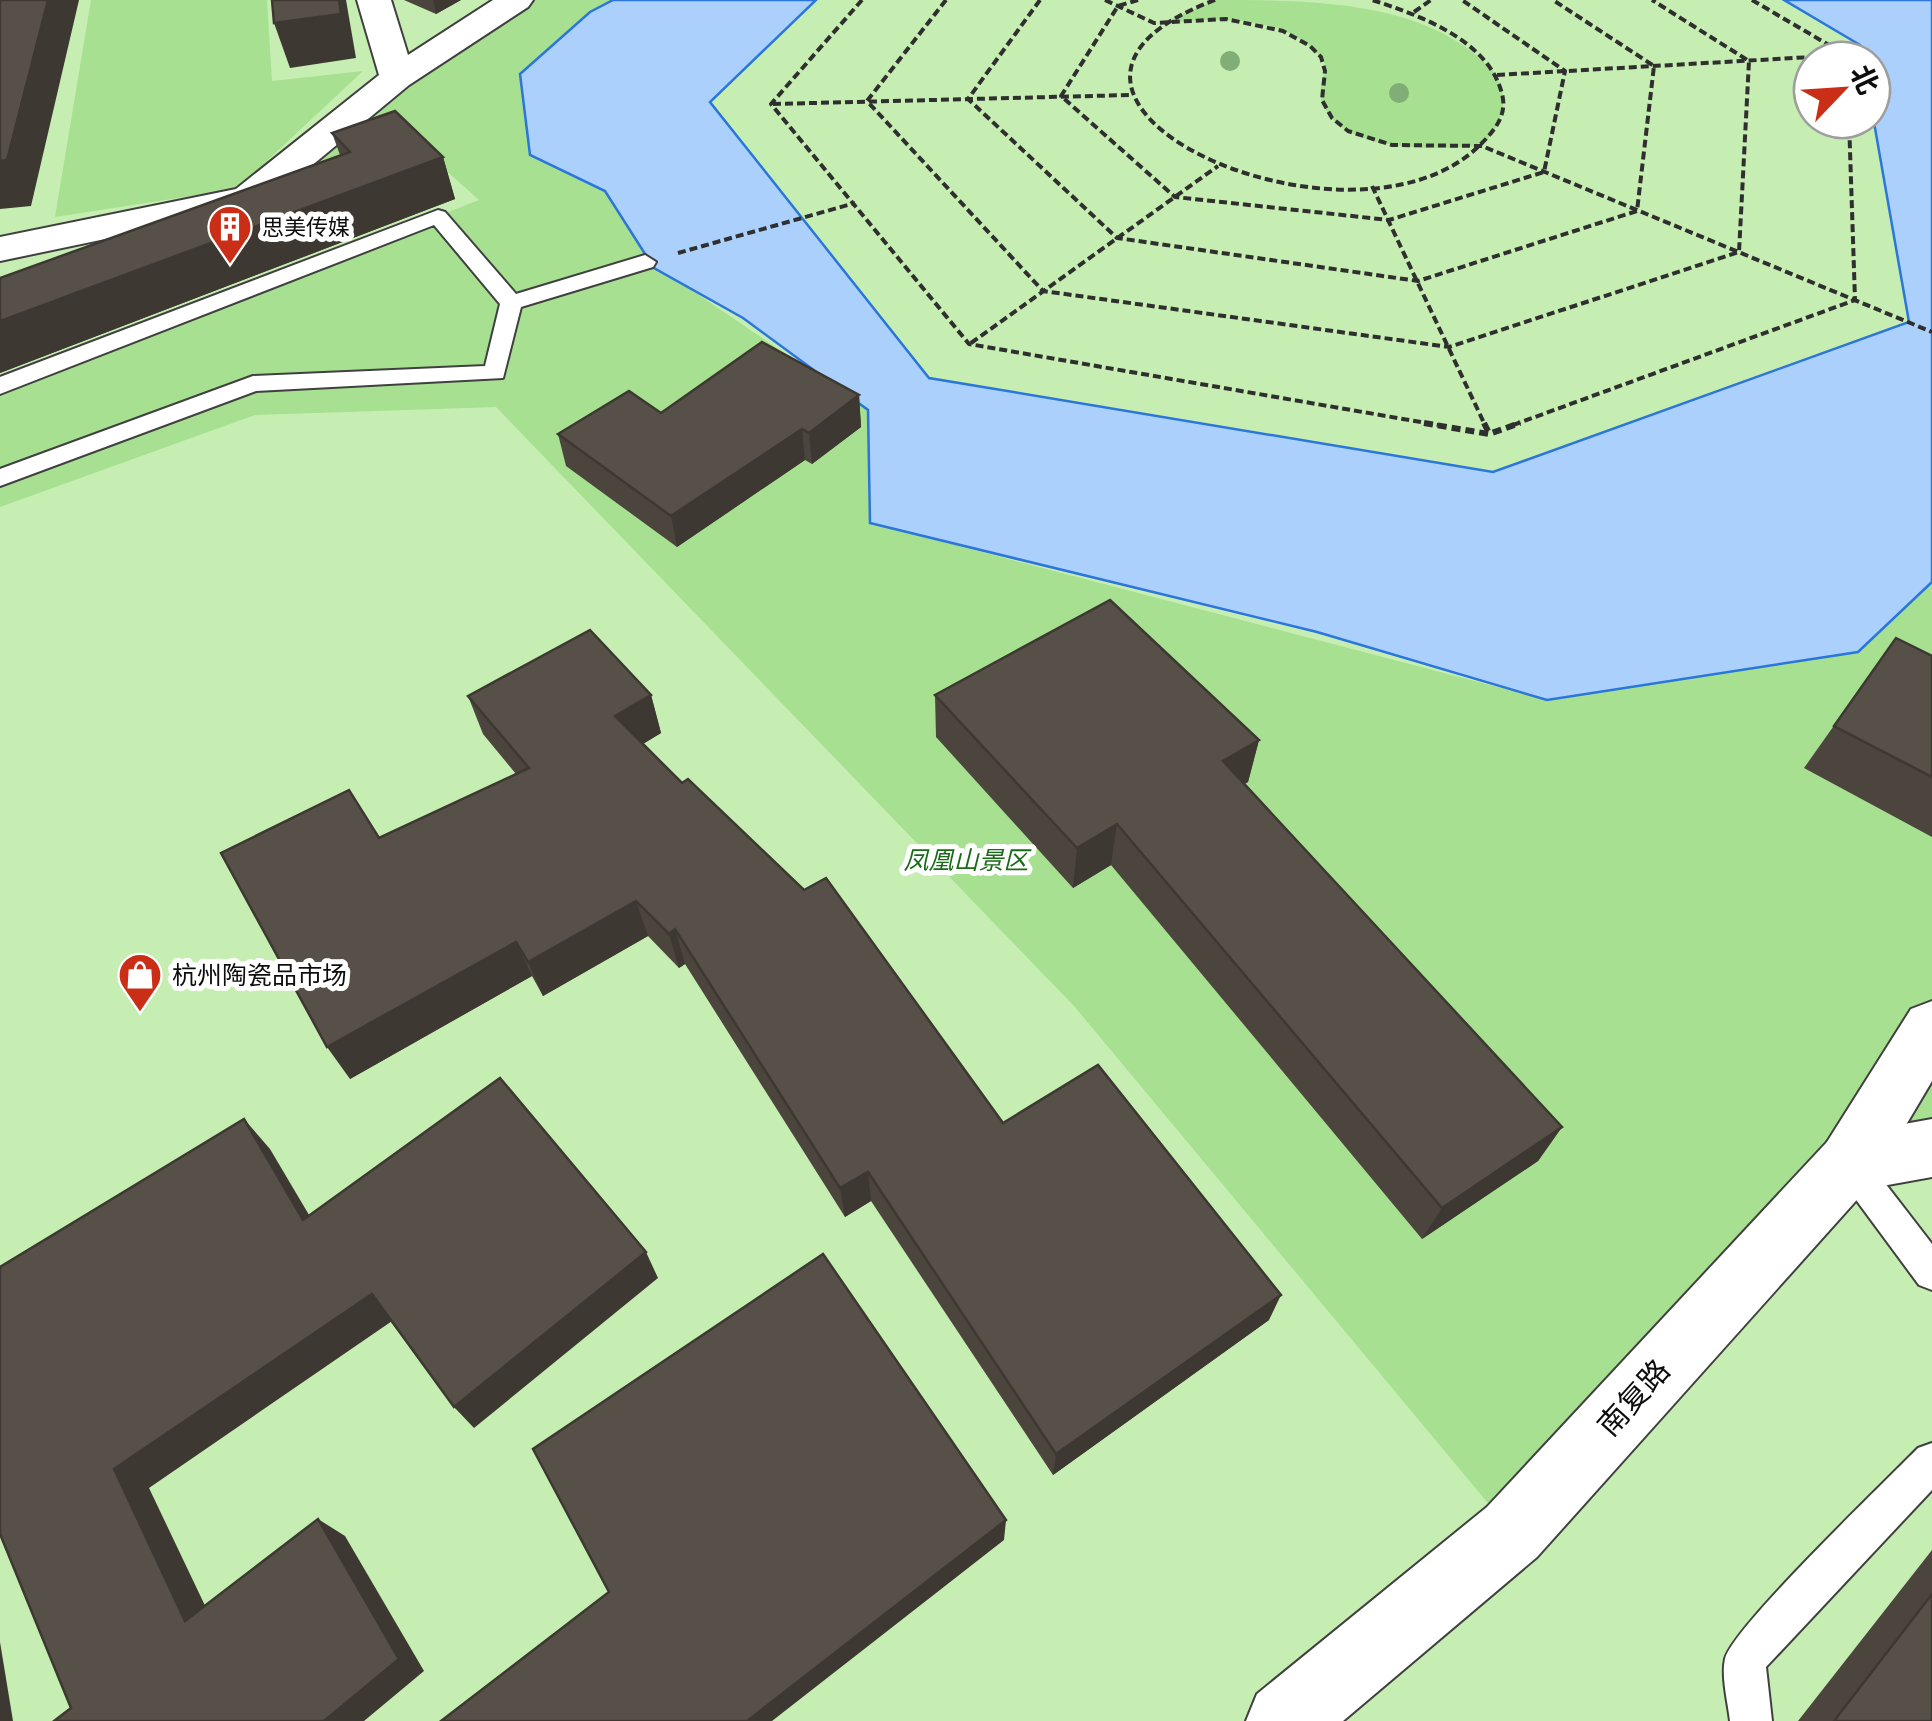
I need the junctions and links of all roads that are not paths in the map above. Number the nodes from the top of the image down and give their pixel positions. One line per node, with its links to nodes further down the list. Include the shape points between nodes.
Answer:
1 (374, 0): 3 (street)
2 (516, 0): 3 (street)
3 (398, 78): 4 (street, via 248,198)
4 (0, 249)
5 (645, 262): 6 (lane)
6 (510, 303): 7 (lane, via 438,216); 8 (lane, via 495,373 254,384)
7 (0, 386)
8 (0, 478)
9 (1932, 1027): 11 (street, 南复路)
10 (1932, 1148): 11 (street)
11 (1849, 1162): 12 (lane); 14 (street, 南复路, via 1512,1532)
12 (1932, 1273)
13 (1932, 1462): 15 (lane, via 1744,1661)
14 (1284, 1721)
15 (1751, 1721)

